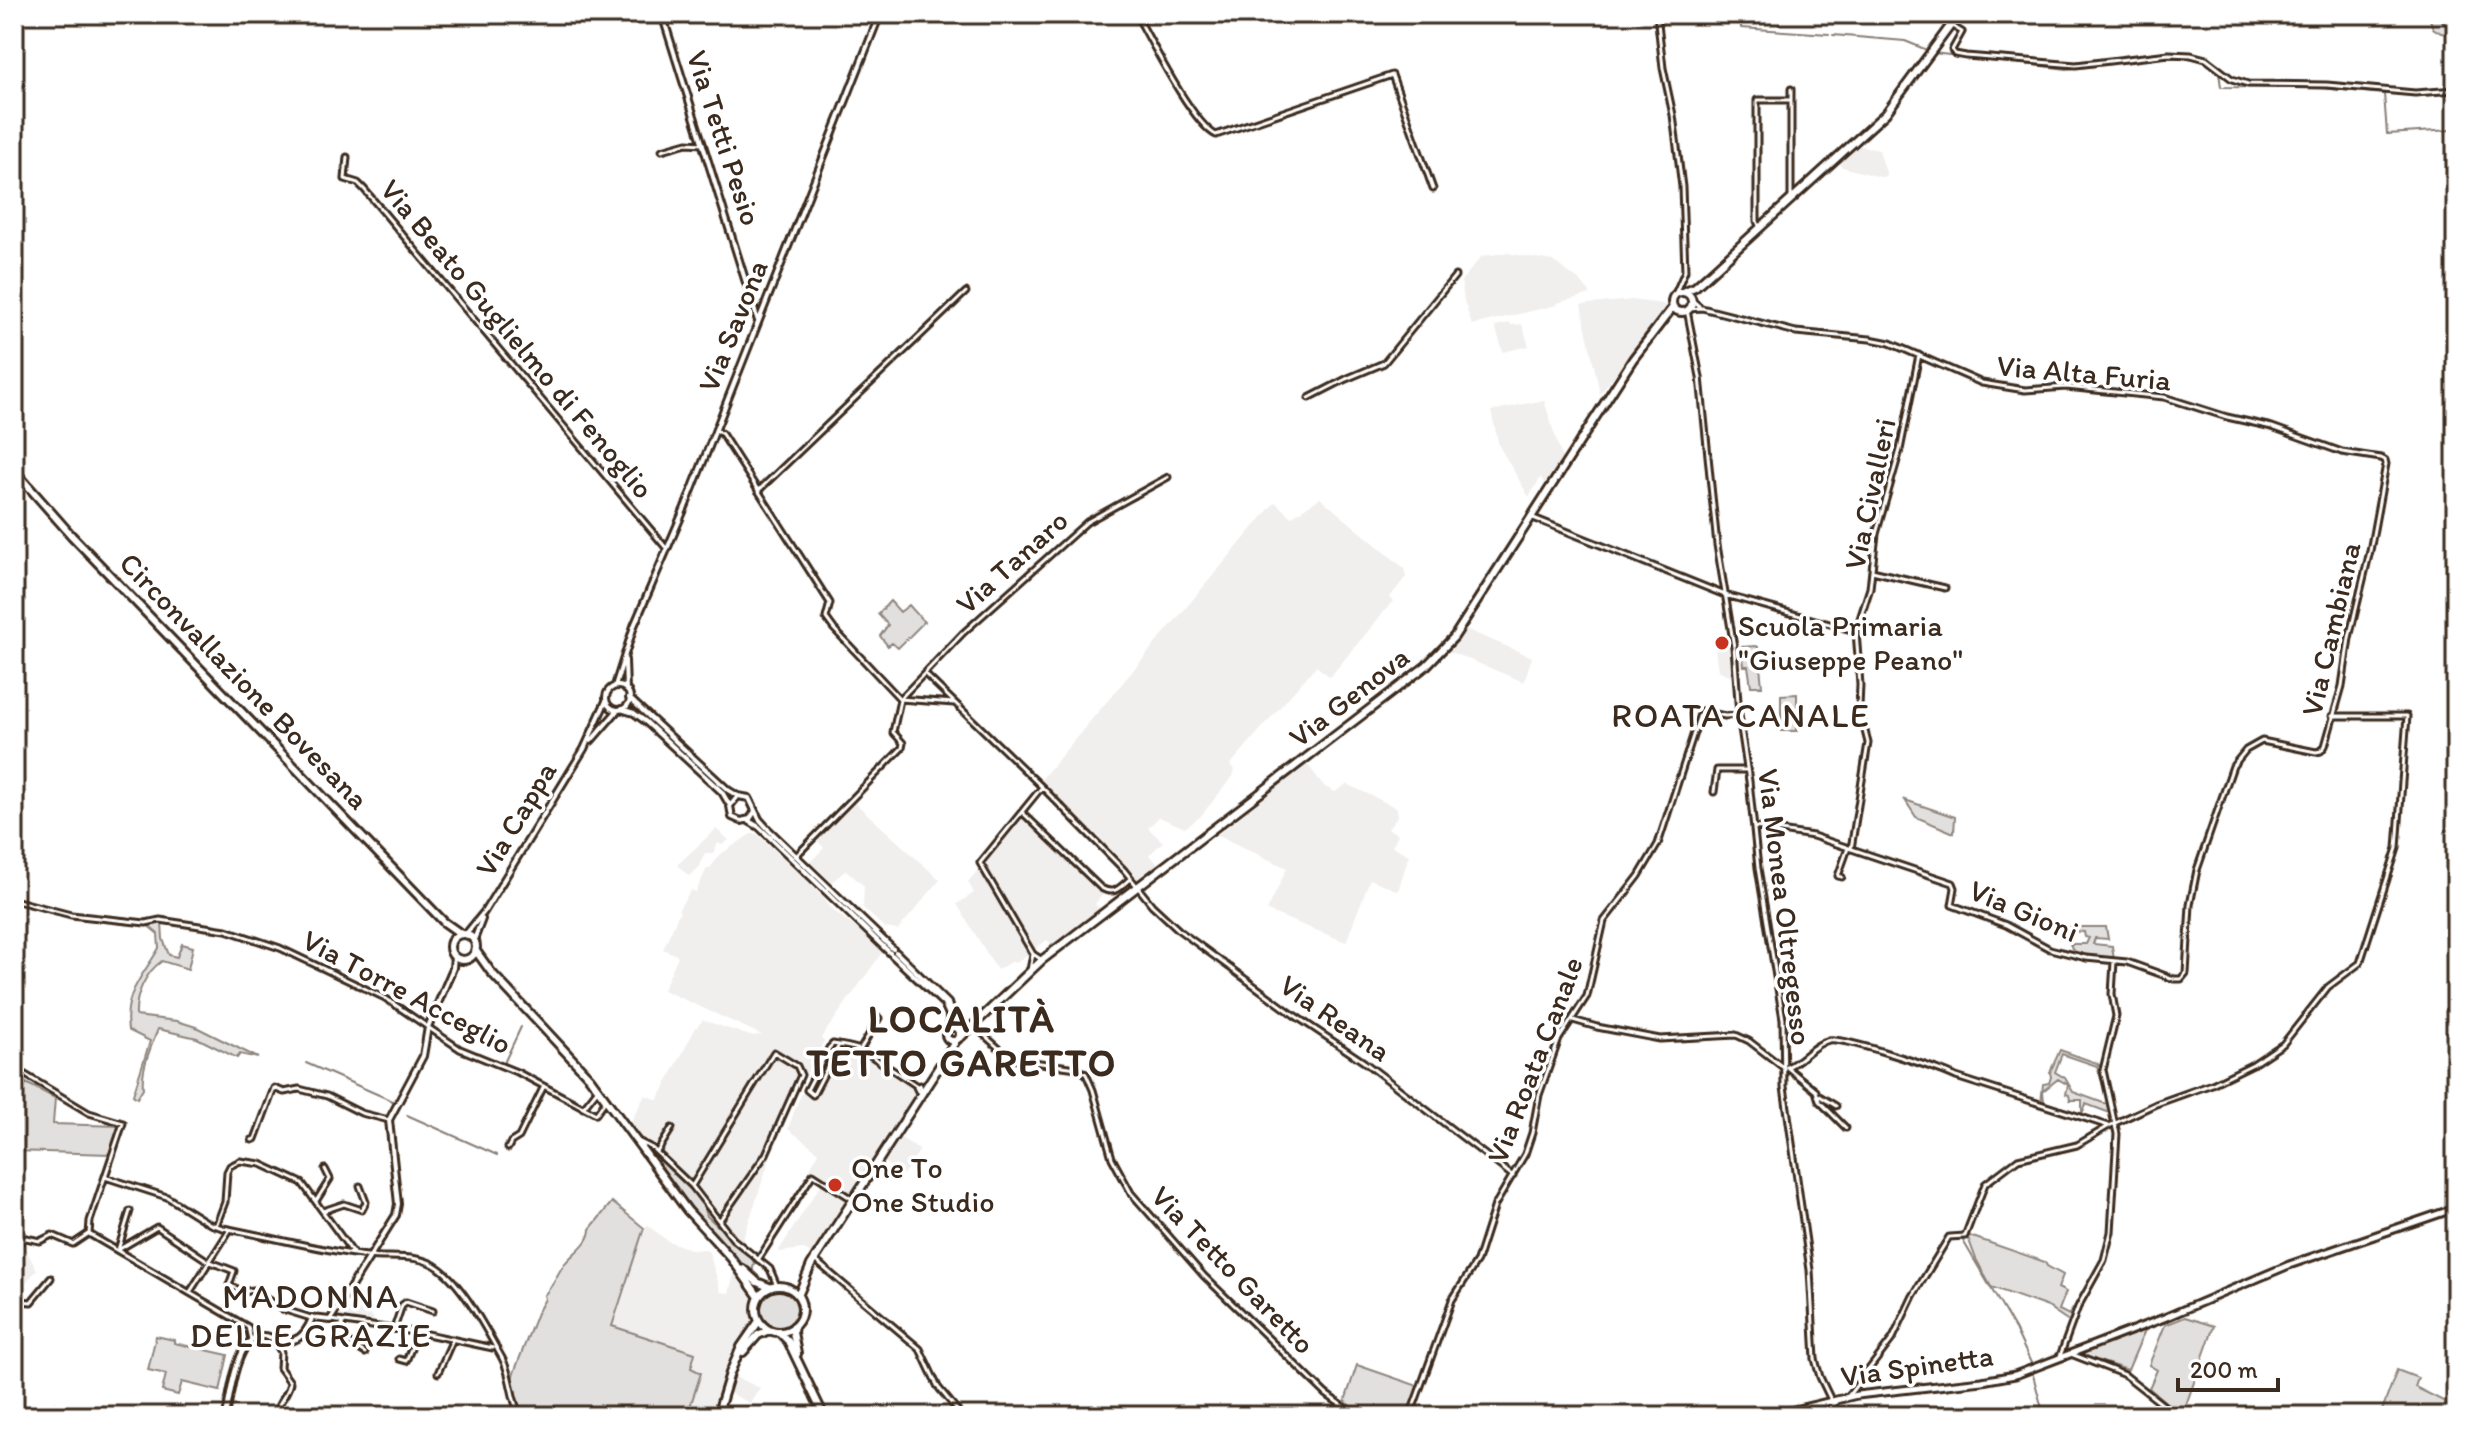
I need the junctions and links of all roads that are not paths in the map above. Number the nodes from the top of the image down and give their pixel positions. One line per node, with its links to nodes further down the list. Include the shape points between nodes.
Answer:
1 (662, 14): 10 (street, Via Tetti Pesio)
2 (880, 14): 24 (street, Via Savona)
3 (1136, 14): 13 (street, via 1189,104 1216,135 1392,75)
4 (1657, 14): 18 (street, via 1682,187 1685,271)
5 (1959, 14): 6 (main road)
6 (1951, 25): 8 (street, via 1962,32 1952,50 1966,56 2076,65 2191,55 2240,83 2415,93); 14 (main road, via 1886,113)
7 (1791, 89): 9 (street)
8 (2456, 90)
9 (1790, 100): 14 (street); 15 (street, via 1757,100)
10 (703, 144): 11 (street); 24 (street, Via Tetti Pesio)
11 (662, 150)
12 (347, 157): 34 (street, Via Beato Guglielmo di Fenoglio, via 345,179 361,186)
13 (1433, 189)
14 (1792, 198): 15 (main road)
15 (1760, 228): 17 (main road)
16 (1455, 276): 27 (street, via 1384,363)
17 (1695, 287): 18 (main road); 20 (main road)
18 (1680, 290): 20 (main road); 21 (main road)
19 (966, 292): 32 (street)
20 (1691, 298): 22 (street); 23 (main road)
21 (1673, 307): 23 (main road); 25 (main road, Via Genova)
22 (1702, 308): 23 (street); 26 (street, Via Alta Furia, via 1796,332 1870,339)
23 (1684, 311): 25 (main road, Via Genova); 37 (street, Via Monea Oltregesso, via 1700,377)
24 (758, 321): 28 (street, Via Savona)
25 (1663, 321): 33 (main road, Via Genova)
26 (1919, 355): 29 (street, Via Alta Furia, via 1982,383 2164,397 2342,452); 35 (street, Via Civalleri)
27 (1309, 398)
28 (716, 430): 32 (street); 34 (street, Via Savona)
29 (2385, 460): 49 (street, Via Cambiana, via 2374,534)
30 (14, 470): 67 (main road, Circonvallazione Bovesana)
31 (1168, 477): 40 (street, Via Tanaro, via 1087,522 963,633)
32 (758, 491): 44 (street, via 830,603 827,620)
33 (1531, 517): 37 (street); 64 (main road, Via Genova, via 1440,653)
34 (667, 549): 39 (street, Via Savona)
35 (1872, 571): 36 (street); 38 (street, Via Civalleri)
36 (1945, 588)
37 (1725, 595): 38 (street); 48 (street, Via Monea Oltregesso)
38 (1856, 631): 60 (street, via 1859,707 1868,743)
39 (625, 654): 41 (street, Via Savona); 42 (street, Via Savona)
40 (926, 675): 44 (street, Via Tanaro); 46 (street, Via Reana)
41 (615, 686): 42 (street); 45 (street)
42 (626, 690): 43 (street)
43 (629, 698): 47 (street); 54 (street)
44 (900, 699): 46 (street); 61 (street, via 893,730 902,748)
45 (606, 701): 47 (street); 50 (street, Via Cappa)
46 (954, 703): 52 (street, Via Reana)
47 (620, 710): 50 (street, Via Cappa); 55 (street, via 645,721 722,792)
48 (1739, 715): 51 (street, Via Monea Oltregesso); 79 (street, Via Roata Canale, via 1701,711 1658,844 1604,921 1589,991)
49 (2332, 716): 76 (street, Via Cambiana, via 2321,751 2262,741 2233,766 2193,887 2184,977 2174,979); 95 (street, via 2407,716 2395,858 2360,963 2328,987 2270,1053 2212,1084)
50 (584, 749): 66 (street, Via Cappa)
51 (1747, 770): 53 (street, via 1717,770); 59 (street, Via Monea Oltregesso)
52 (1042, 787): 57 (street); 63 (street, Via Reana)
53 (1714, 792)
54 (738, 796): 55 (street); 56 (street, via 752,800)
55 (730, 806): 58 (street, via 735,819)
56 (755, 811): 58 (street); 61 (street)
57 (1022, 811): 63 (street, via 1101,888 1115,891); 75 (street, via 980,863)
58 (747, 820): 72 (street)
59 (1754, 827): 60 (street, Via Gioni, via 1812,836); 86 (street, Via Monea Oltregesso)
60 (1850, 849): 62 (street, via 1840,867); 76 (street, Via Gioni, via 1953,883 1952,905 2006,925 2035,943)
61 (796, 856): 72 (street)
62 (1842, 877)
63 (1131, 878): 64 (street, Via Reana)
64 (1138, 887): 75 (main road, Via Genova); 104 (street, Via Reana, via 1180,931)
65 (14, 900): 81 (street, Via Torre Acceglio, via 71,915 160,920 233,932 312,962 385,998)
66 (484, 912): 68 (street); 69 (street)
67 (444, 922): 68 (main road, Circonvallazione Bovesana); 70 (main road, Circonvallazione Bovesana)
68 (463, 934): 69 (main road); 70 (main road)
69 (474, 940): 71 (main road)
70 (452, 942): 73 (main road)
71 (476, 951): 74 (main road); 77 (main road)
72 (892, 952): 82 (street, via 948,1003)
73 (457, 958): 74 (main road); 81 (street)
74 (470, 959): 77 (main road)
75 (1036, 959): 80 (main road, Via Genova)
76 (2114, 962): 95 (street, via 2116,1016 2103,1070)
77 (491, 972): 88 (main road)
78 (879, 1018): 84 (street)
79 (1572, 1019): 86 (street, via 1660,1039 1736,1035); 104 (street, Via Roata Canale, via 1557,1045 1539,1095 1531,1139)
80 (973, 1025): 82 (main road, Via Genova); 168 (street, Via Tetto Garetto, via 1011,1059 1077,1068 1086,1074 1112,1158 1131,1193 1204,1276 1326,1394)
81 (428, 1027): 87 (street, Via Torre Acceglio, via 460,1049); 94 (street, via 421,1060)
82 (954, 1034): 89 (main road)
83 (839, 1045): 83 (street, via 833,1044 823,1058 807,1090 813,1095); 84 (street)
84 (860, 1050): 89 (street)
85 (14, 1068): 105 (street, via 89,1113 123,1123)
86 (1787, 1068): 90 (street, Via Monea Oltregesso); 96 (street, via 1834,1040 1939,1068); 159 (street, Via Monea Oltregesso, via 1815,1359)
87 (544, 1086): 93 (street, Via Torre Acceglio); 101 (street)
88 (598, 1089): 91 (main road); 93 (street)
89 (920, 1089): 108 (main road)
90 (1818, 1095): 92 (street, Via Monea Oltregesso); 98 (street, Via Monea Oltregesso)
91 (607, 1100): 93 (street, Via Torre Acceglio, via 596,1114); 100 (main road)
92 (1836, 1106)
93 (583, 1109)
94 (389, 1120): 99 (street, via 327,1096 274,1088); 122 (street, via 398,1210)
95 (2115, 1124): 96 (street); 153 (street, via 2112,1228)
96 (2109, 1126): 158 (street, via 2077,1145 2025,1155 1985,1184 1965,1236 1949,1237 1893,1338)
97 (672, 1128): 102 (street)
98 (1846, 1128)
99 (252, 1140)
100 (636, 1140): 102 (street); 126 (main road, via 687,1210)
101 (508, 1148)
102 (657, 1152): 107 (street)
103 (325, 1169): 109 (street, via 330,1179)
104 (1513, 1176): 169 (street, Via Roata Canale, via 1495,1205 1477,1261 1452,1300)
105 (105, 1177): 114 (street, via 167,1197); 116 (street)
106 (360, 1186): 112 (street, via 366,1202 362,1210 344,1204)
107 (692, 1186): 113 (street); 113 (street, via 774,1052 797,1066 801,1075 766,1154)
108 (854, 1200): 123 (street, via 813,1174); 125 (main road)
109 (316, 1201): 112 (street); 114 (street, via 293,1177 238,1161 228,1169)
110 (2456, 1208): 151 (main road, Via Spinetta)
111 (130, 1211): 119 (street)
112 (323, 1211): 117 (street)
113 (720, 1220): 123 (street)
114 (216, 1227): 115 (street)
115 (229, 1230): 120 (street); 124 (street)
116 (89, 1234): 118 (street, via 73,1244 52,1235 40,1241 26,1238); 119 (street)
117 (346, 1242): 120 (street); 121 (street)
118 (14, 1246)
119 (118, 1250): 124 (street, via 157,1227); 130 (street)
120 (341, 1250): 121 (street)
121 (353, 1253): 122 (street)
122 (369, 1256): 136 (street); 144 (street, via 416,1258 436,1265)
123 (758, 1260): 128 (street, via 770,1269)
124 (208, 1261): 130 (street); 135 (street, via 234,1271 229,1285 253,1290 282,1309)
125 (813, 1263): 129 (main road); 131 (main road); 167 (street, via 920,1349 938,1387)
126 (746, 1274): 128 (main road); 132 (main road)
127 (51, 1278): 133 (street, via 31,1302)
128 (774, 1287): 129 (main road); 132 (main road)
129 (786, 1287): 131 (main road)
130 (190, 1292): 146 (street, via 248,1327)
131 (798, 1296): 139 (main road, via 802,1310)
132 (759, 1297): 137 (main road)
133 (14, 1305)
134 (433, 1311): 140 (street, via 404,1303)
135 (312, 1318): 136 (street); 147 (street, via 300,1337)
136 (330, 1320): 138 (street)
137 (759, 1321): 141 (main road); 155 (main road)
138 (342, 1323): 140 (street); 152 (street, via 344,1340)
139 (794, 1326): 143 (main road); 156 (main road)
140 (394, 1329): 142 (street)
141 (769, 1330): 143 (main road); 155 (main road)
142 (418, 1332): 145 (street); 154 (street, via 406,1361)
143 (779, 1332): 156 (main road)
144 (488, 1335): 148 (street); 149 (street)
145 (453, 1339): 149 (street); 157 (street)
146 (251, 1340): 147 (street); 162 (street, via 237,1367)
147 (274, 1340): 163 (street, via 281,1352 280,1368 290,1382)
148 (493, 1344): 149 (street); 150 (street)
149 (479, 1345): 150 (street)
150 (497, 1349): 164 (street)
151 (2069, 1352): 153 (main road, Via Spinetta); 172 (street, via 2125,1375)
152 (365, 1353)
153 (2060, 1356): 158 (main road, Via Spinetta, via 1999,1379)
154 (399, 1359)
155 (735, 1361): 165 (main road)
156 (802, 1369): 166 (main road)
157 (438, 1373)
158 (1847, 1397): 159 (main road, Via Spinetta)
159 (1834, 1399): 170 (main road, Via Spinetta); 171 (street, via 1832,1407)
160 (14, 1403): 161 (street)
161 (29, 1416)
162 (226, 1416)
163 (277, 1416)
164 (520, 1416)
165 (717, 1416)
166 (824, 1416)
167 (962, 1416)
168 (1356, 1416)
169 (1410, 1416)
170 (1769, 1416)
171 (1818, 1416)
172 (2177, 1416)

